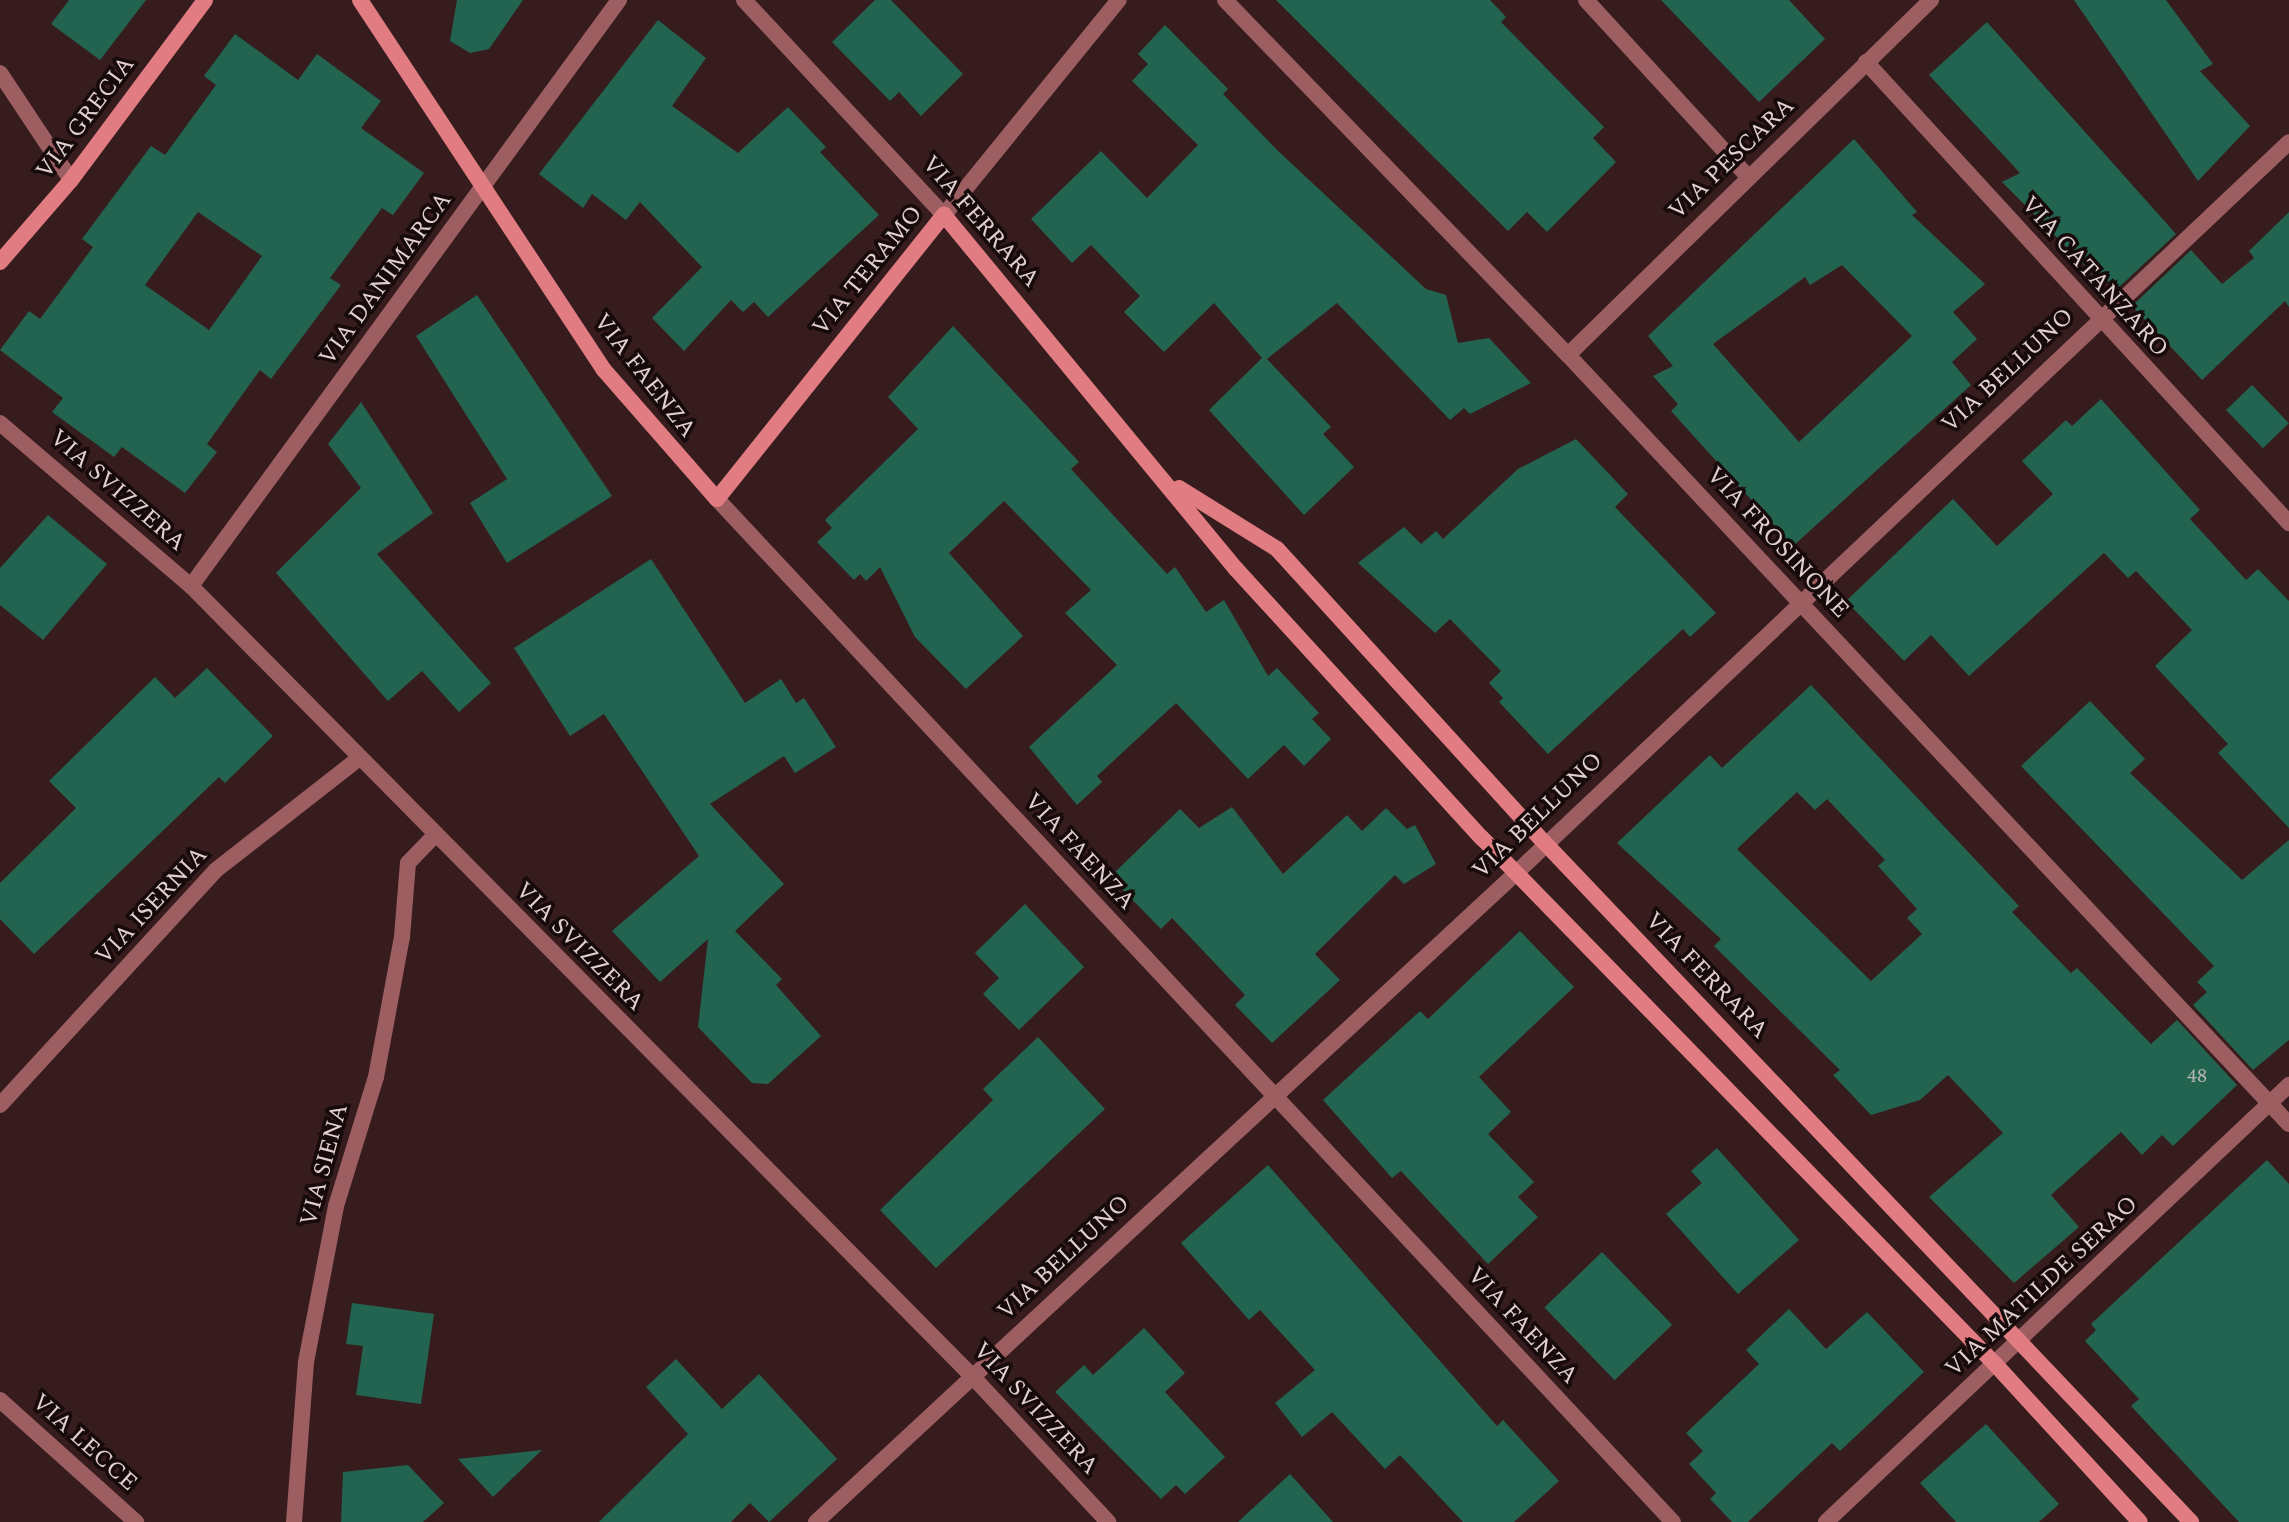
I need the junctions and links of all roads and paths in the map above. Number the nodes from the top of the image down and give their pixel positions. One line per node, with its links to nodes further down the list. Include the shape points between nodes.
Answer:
1 (205, 0): 13 (street, VIA GRECIA)
2 (360, 0): 14 (street, VIA FAENZA)
3 (619, 0): 14 (street, VIA DANIMARCA)
4 (744, 0): 15 (street, VIA FERRARA)
5 (1119, 0): 15 (street, VIA TERAMO)
6 (1225, 0): 18 (street, VIA FROSINONE)
7 (1586, 0): 12 (street)
8 (1931, 0): 9 (street, VIA PESCARA)
9 (1866, 62): 12 (street, VIA PESCARA); 17 (street, VIA CATANZARO)
10 (0, 73): 13 (street)
11 (2289, 142): 17 (street, VIA BELLUNO)
12 (1747, 176): 18 (street, VIA PESCARA)
13 (71, 180): 16 (street, VIA GRECIA)
14 (481, 190): 21 (street, VIA FAENZA, via 604,370); 23 (street, VIA DANIMARCA)
15 (944, 215): 20 (street, VIA FERRARA); 21 (street, VIA TERAMO)
16 (0, 262)
17 (2098, 318): 22 (street, VIA CATANZARO); 24 (street, VIA BELLUNO)
18 (1568, 355): 24 (street, VIA FROSINONE)
19 (0, 423): 23 (street, VIA SVIZZERA)
20 (1171, 483): 27 (street, VIA FERRARA, via 1277,549); 28 (street, VIA FERRARA, via 1236,569)
21 (717, 499): 30 (street, VIA FAENZA)
22 (2289, 523)
23 (191, 586): 25 (street, VIA SVIZZERA)
24 (1799, 601): 27 (street, VIA BELLUNO); 31 (street, VIA FROSINONE)
25 (358, 759): 26 (street, VIA SVIZZERA); 32 (street, VIA ISERNIA, via 216,870)
26 (436, 834): 36 (street, VIA SVIZZERA); 39 (street, VIA SIENA, via 408,863 402,937 376,1077 336,1206 306,1362)
27 (1544, 842): 28 (street, VIA BELLUNO); 34 (street, VIA FERRARA)
28 (1515, 874): 30 (street, VIA BELLUNO); 35 (street, VIA FERRARA)
29 (2289, 1085): 31 (street, VIA MATILDE SERAO)
30 (1274, 1096): 36 (street, VIA BELLUNO); 42 (street, VIA FAENZA)
31 (2269, 1104): 33 (street, VIA FROSINONE); 34 (street, VIA MATILDE SERAO)
32 (0, 1105)
33 (2289, 1124)
34 (2023, 1340): 35 (street, VIA MATILDE SERAO); 45 (street, VIA FERRARA)
35 (1995, 1364): 43 (street, VIA MATILDE SERAO); 44 (street, VIA FERRARA)
36 (972, 1376): 40 (street, VIA BELLUNO); 41 (street, VIA SVIZZERA)
37 (0, 1400): 38 (street, VIA LECCE)
38 (136, 1522)
39 (294, 1522)
40 (816, 1522)
41 (1108, 1522)
42 (1673, 1522)
43 (1826, 1522)
44 (2140, 1522)
45 (2191, 1522)

